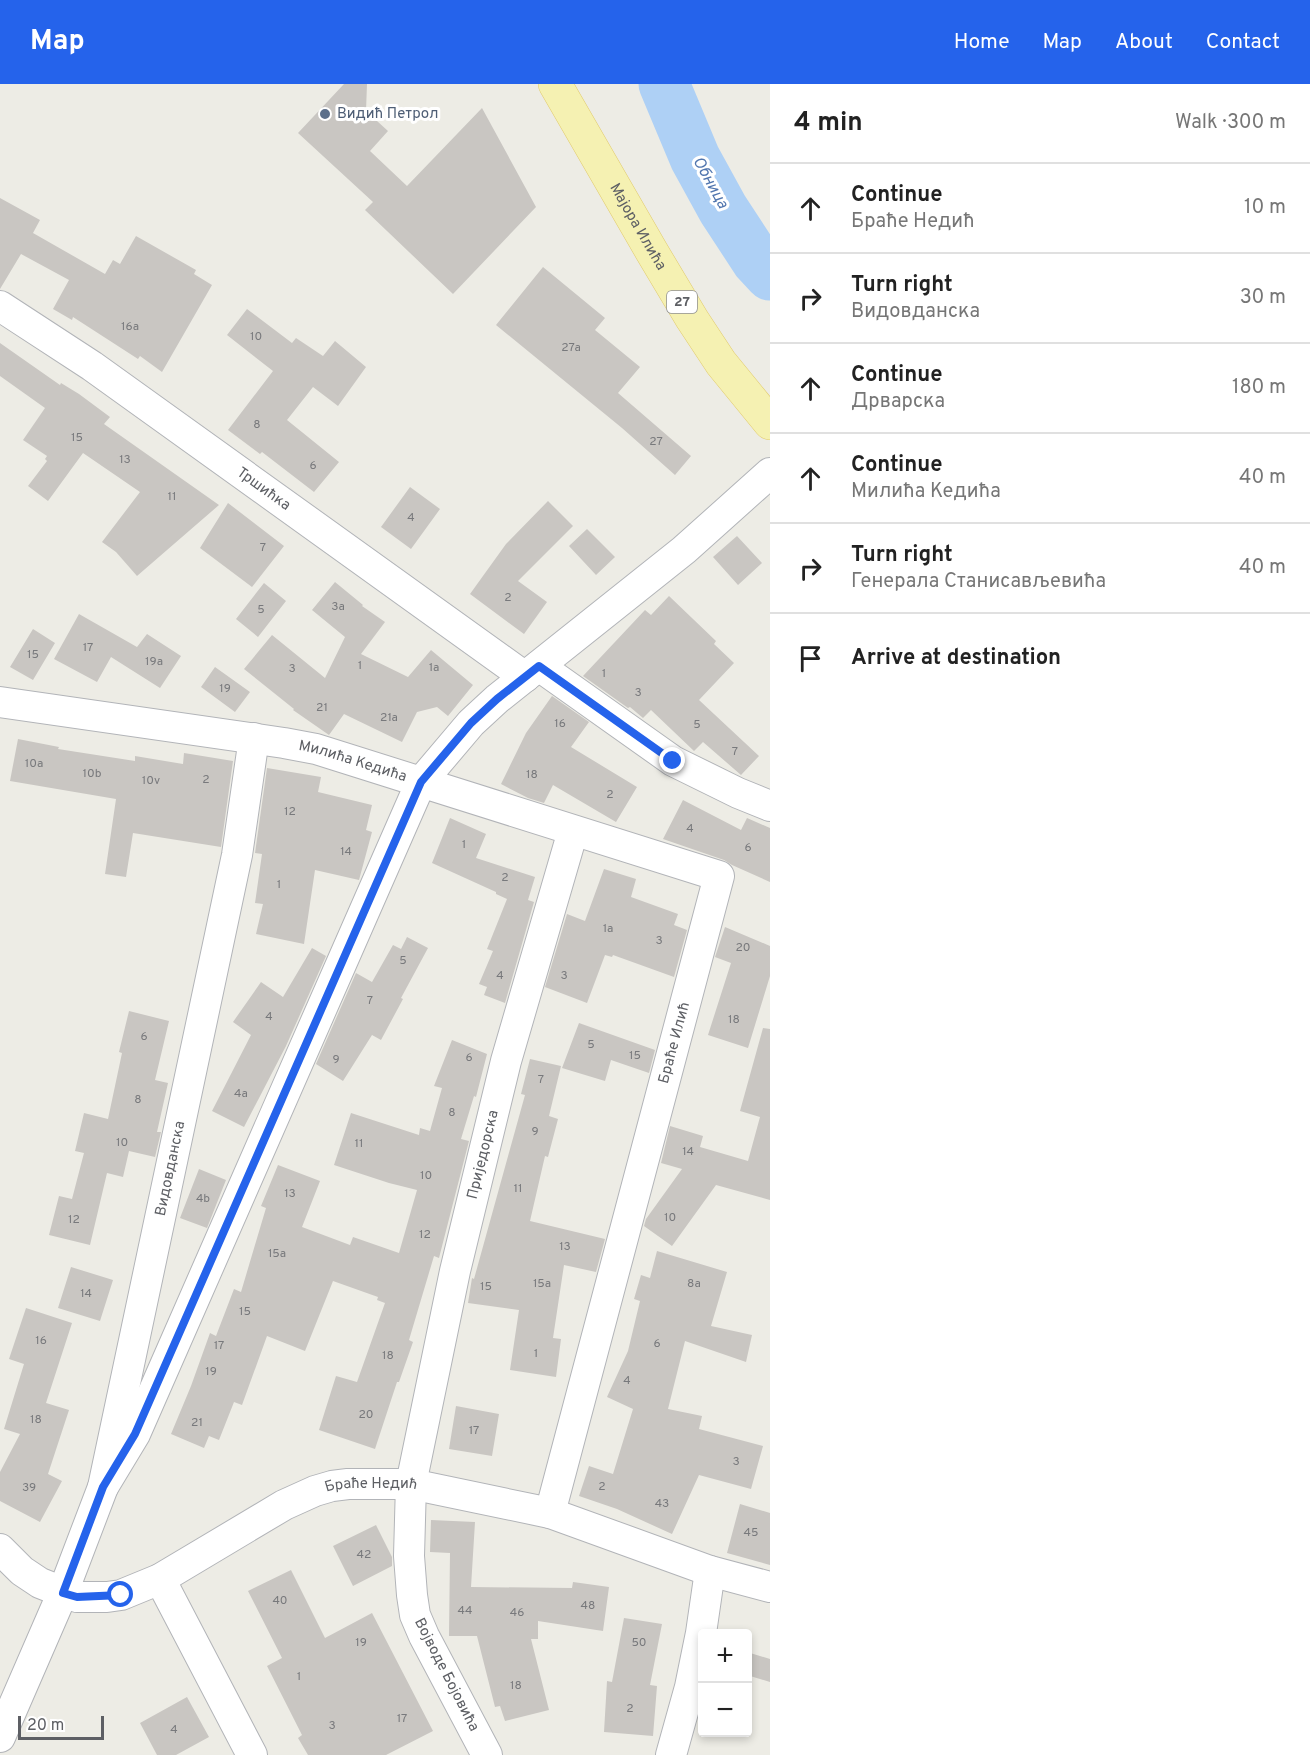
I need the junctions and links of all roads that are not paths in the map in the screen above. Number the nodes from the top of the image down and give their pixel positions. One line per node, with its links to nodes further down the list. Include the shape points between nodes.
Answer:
1 (555, 84): 3 (main road, Мајора Илића / 27, via 692,319)
2 (0, 306): 5 (street, Тршићка)
3 (770, 423)
4 (770, 473): 5 (street, Милића Кедића, via 684,550)
5 (532, 671): 8 (street, Милића Кедића, via 471,723); 9 (street, Тршићка, via 673,761)
6 (0, 702): 7 (street, Милића Кедића)
7 (254, 738): 8 (street, Милића Кедића, via 316,749); 12 (street, Видовданска, via 237,855)
8 (421, 782): 10 (street, Браће Илић); 12 (street, via 135,1434)
9 (770, 806)
10 (573, 831): 11 (street, Приједорска, via 506,1060 455,1270); 13 (street, Браће Илић, via 719,876)
11 (411, 1484): 13 (street, Браће Недић); 16 (street, Браће Недић, via 348,1484 315,1491 284,1505); 21 (street, Војводе Бојовића, via 409,1556 415,1615)
12 (103, 1487): 18 (street, Видовданска)
13 (550, 1513): 15 (street, Браће Недић)
14 (0, 1549): 18 (street, Браће Недић, via 22,1571)
15 (710, 1571): 17 (street, Браће Недић); 22 (street, via 690,1687)
16 (160, 1579): 18 (street, Браће Недић, via 114,1596 77,1597); 20 (street)
17 (770, 1587)
18 (63, 1593): 19 (street, Видовданска)
19 (0, 1737)
20 (252, 1755)
21 (488, 1755)
22 (671, 1755)

